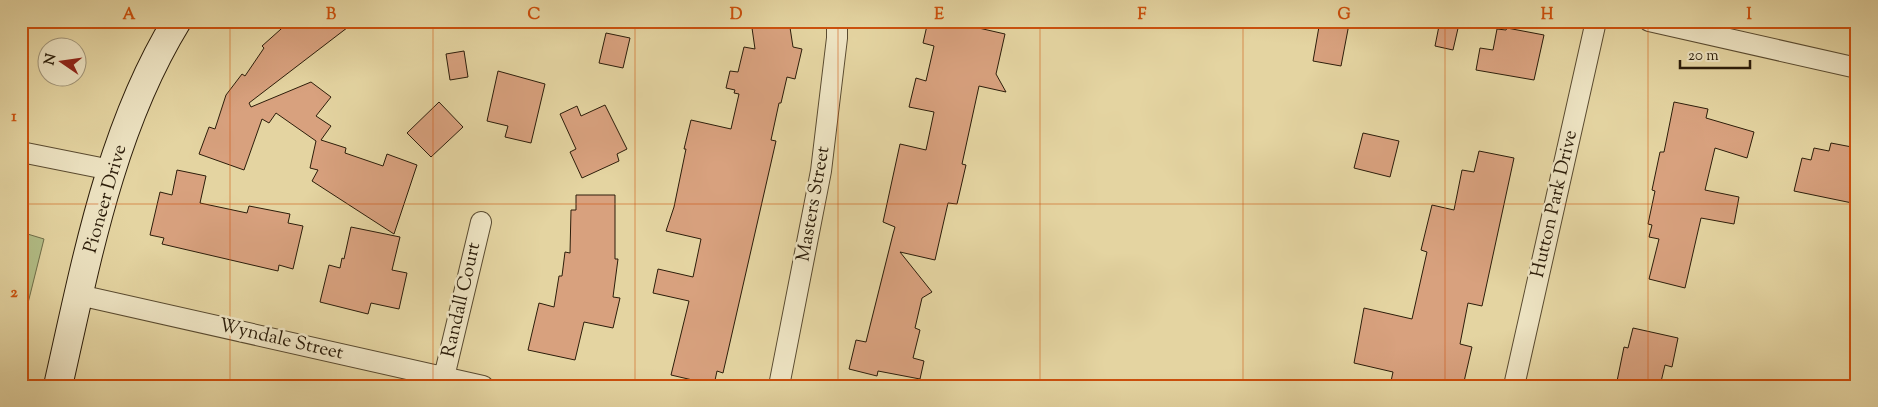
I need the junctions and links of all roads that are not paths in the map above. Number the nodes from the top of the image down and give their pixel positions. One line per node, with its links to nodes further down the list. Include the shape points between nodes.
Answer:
1 (177, 21): 7 (street, Pioneer Drive, via 155,58)
2 (837, 21): 13 (street, Masters Street, via 821,171)
3 (1596, 21): 14 (street, Hutton Park Drive)
4 (1649, 21): 5 (street)
5 (1857, 68)
6 (21, 152): 7 (street)
7 (111, 170): 9 (street, Pioneer Drive)
8 (481, 222): 10 (street, Randall Court)
9 (79, 295): 10 (street, Wyndale Street); 11 (street, Pioneer Drive)
10 (444, 377): 12 (street, Wyndale Street)
11 (58, 386)
12 (483, 386)
13 (779, 386)
14 (1514, 386)

